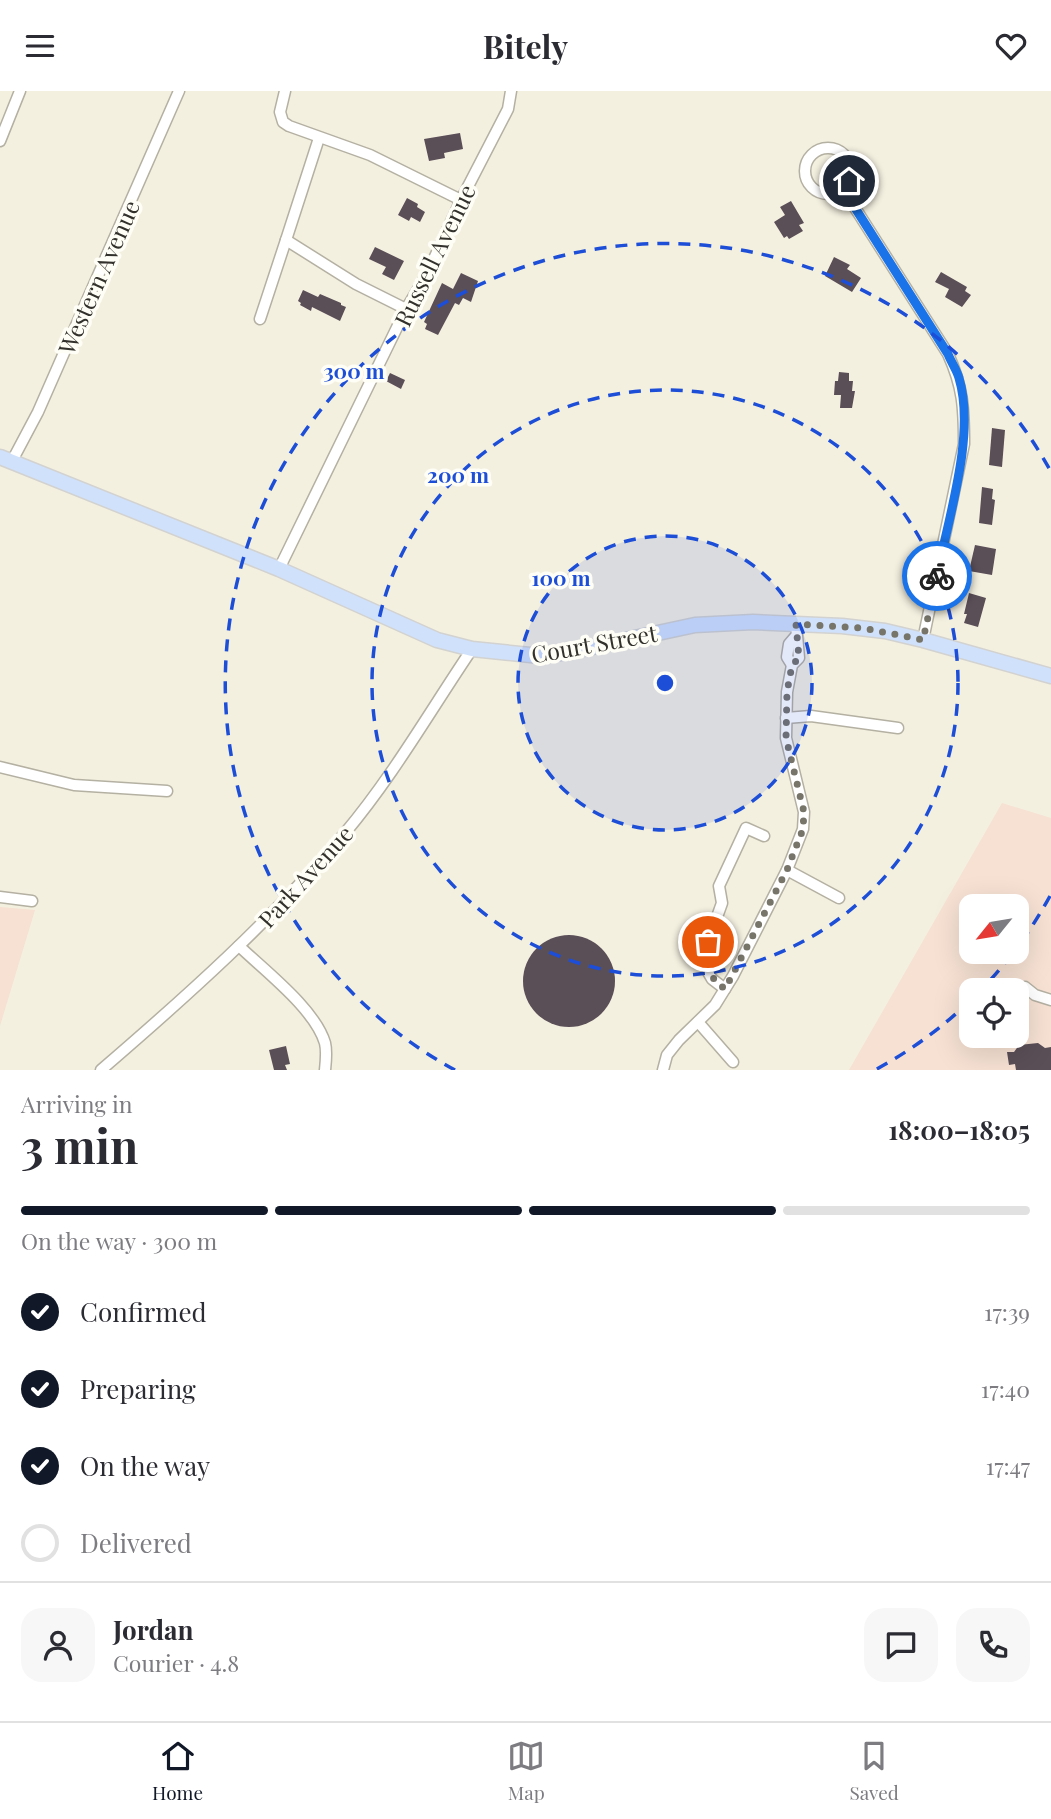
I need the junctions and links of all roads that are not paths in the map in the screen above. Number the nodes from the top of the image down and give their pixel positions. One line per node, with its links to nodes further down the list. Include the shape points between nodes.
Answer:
1 (20, 91): 6 (street)
2 (180, 91): 12 (street, Western Avenue, via 38,412)
3 (285, 91): 5 (street, via 282,122)
4 (511, 91): 8 (street, Russell Avenue, via 508,109)
5 (319, 138): 8 (street, via 370,155); 9 (street)
6 (0, 141)
7 (843, 189): 7 (street, via 851,172 845,155 827,148 810,156 806,165 809,183 824,194); 15 (street, via 959,378 964,444)
8 (461, 200): 10 (street, Russell Avenue)
9 (286, 240): 10 (street); 11 (street)
10 (406, 309): 13 (street, Russell Avenue)
11 (260, 319)
12 (6, 459): 13 (main road, Court Street)
13 (279, 569): 16 (main road, Court Street, via 437,640)
14 (796, 631): 15 (main road, Court Street, via 863,628); 16 (main road, Court Street, via 753,622 695,625 540,656); 18 (street, via 799,658 792,665)
15 (923, 640): 17 (main road, Court Street)
16 (472, 649): 27 (street, Park Avenue, via 380,789)
17 (1051, 676)
18 (786, 718): 19 (street, via 811,716); 23 (street, via 786,738 804,812 803,829)
19 (898, 728)
20 (0, 767): 21 (street, via 74,785)
21 (167, 791)
22 (764, 836): 28 (street, via 746,828 719,885 722,903 708,942 708,972)
23 (787, 870): 25 (street); 28 (street)
24 (0, 897): 26 (street)
25 (839, 898)
26 (32, 901)
27 (239, 946): 33 (street, Park Avenue); 34 (street, via 310,1015 326,1047)
28 (725, 989): 31 (street)
29 (1029, 990): 30 (street)
30 (1051, 1000)
31 (698, 1022): 32 (street); 35 (street, via 667,1055)
32 (733, 1062)
33 (101, 1070)
34 (325, 1070)
35 (663, 1070)

